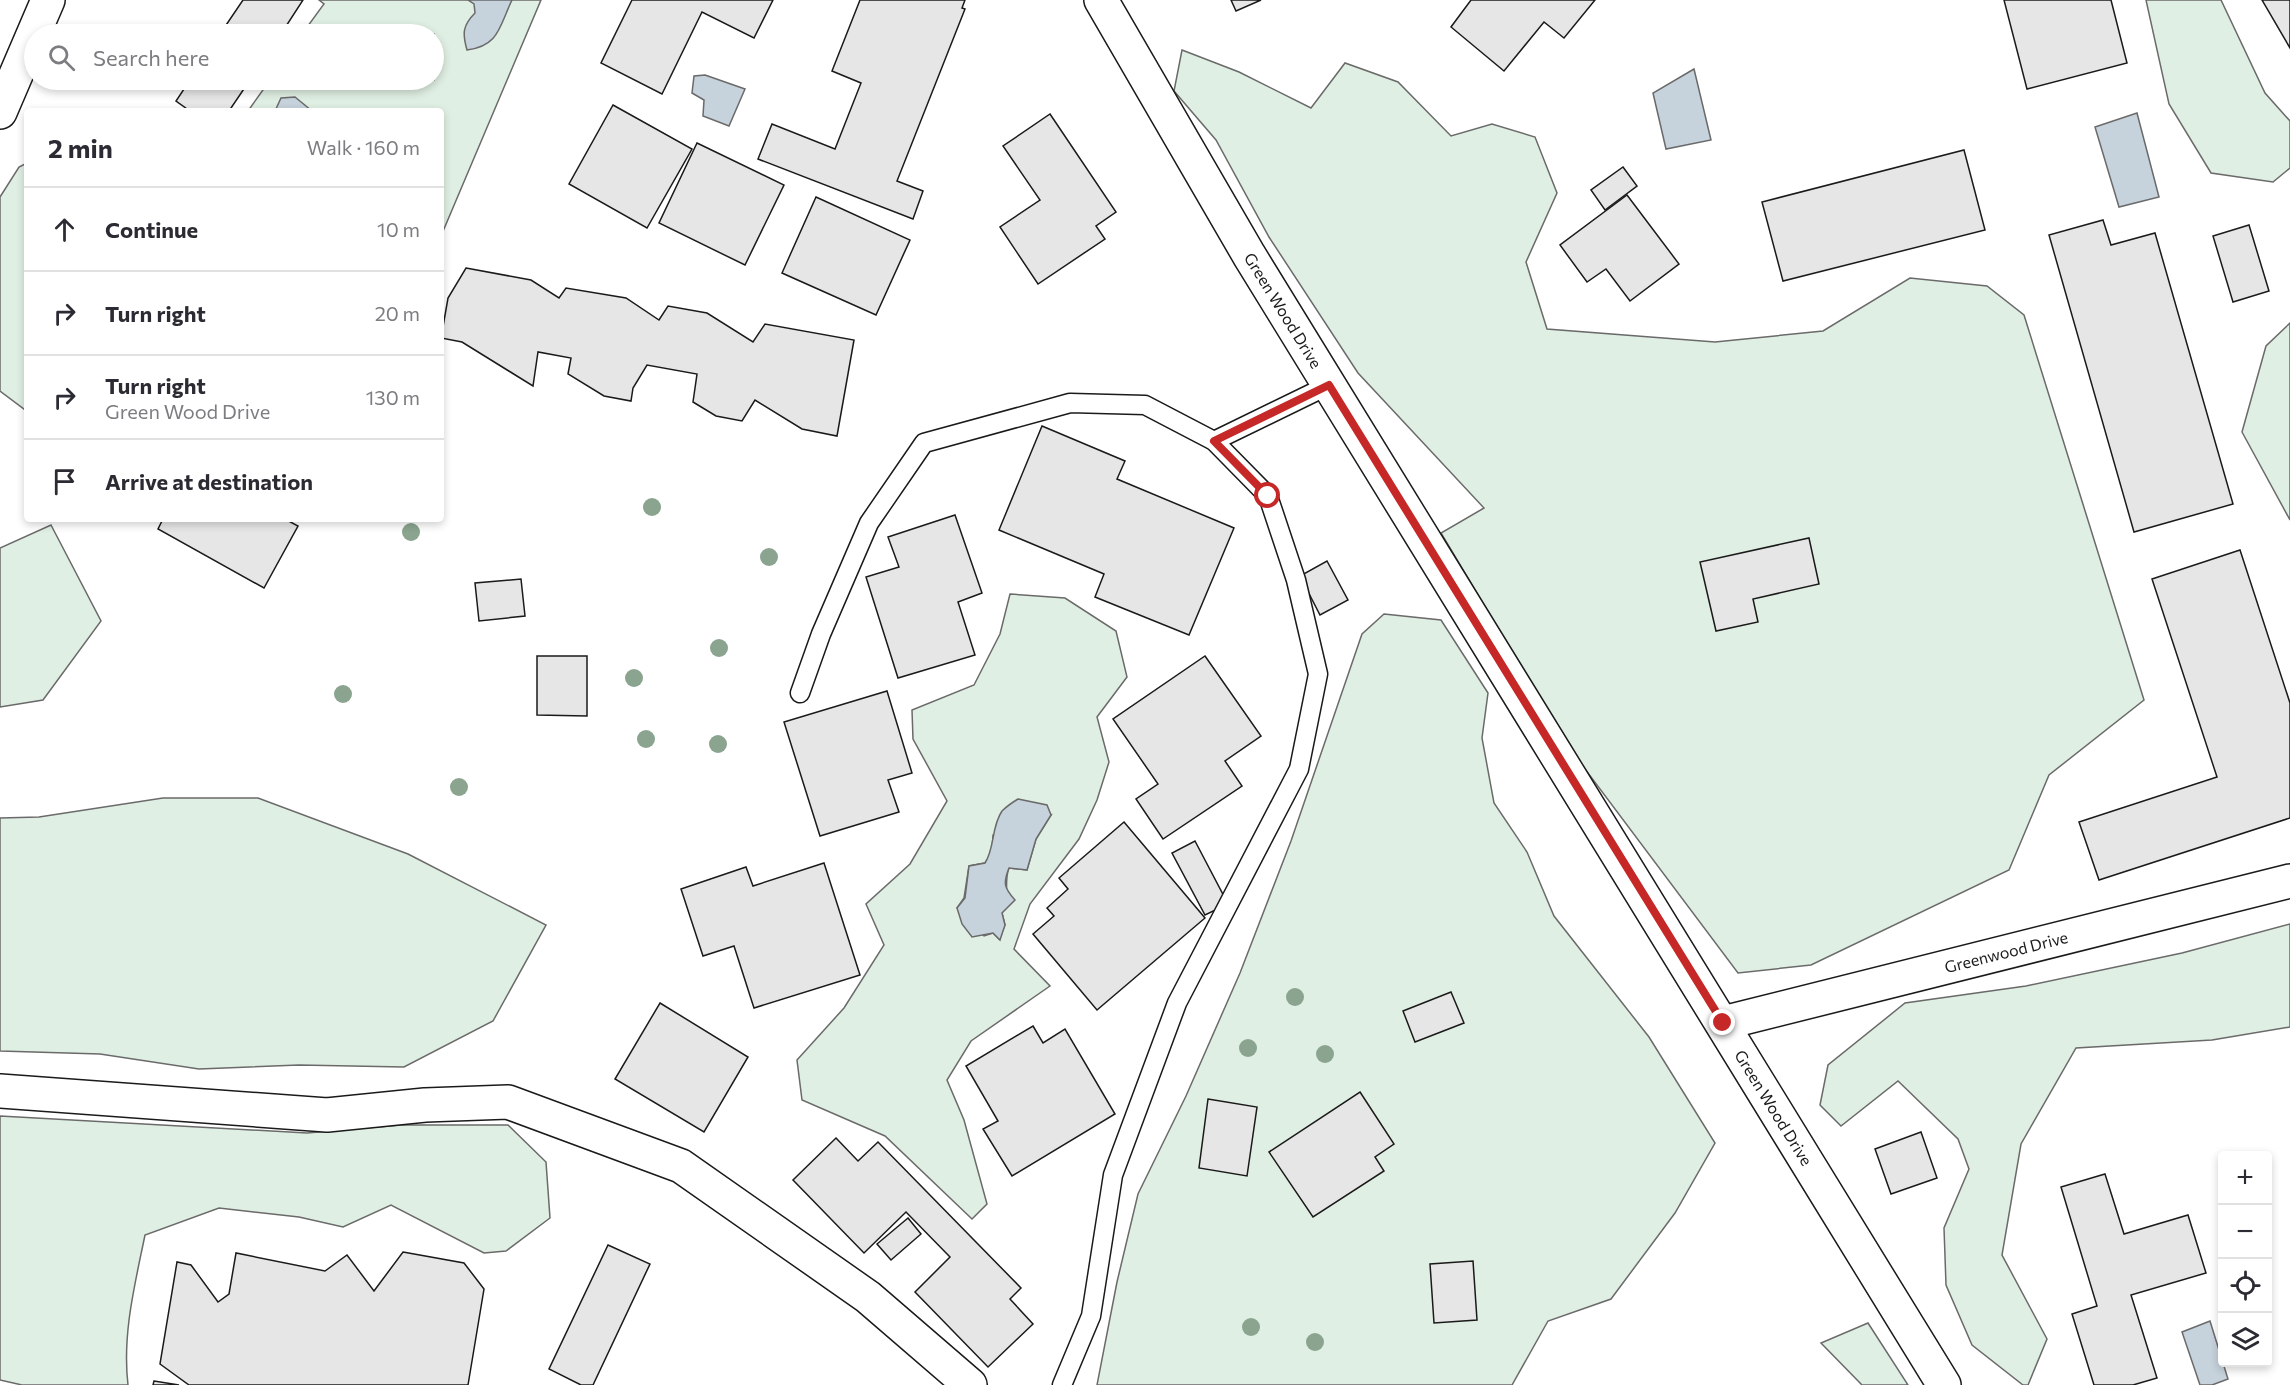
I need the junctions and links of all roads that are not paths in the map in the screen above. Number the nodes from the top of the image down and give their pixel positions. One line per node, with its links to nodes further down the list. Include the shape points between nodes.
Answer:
1 (48, 0): 3 (street)
2 (1101, 0): 6 (street, Green Wood Drive)
3 (38, 24)
4 (24, 56): 5 (street)
5 (0, 112)
6 (1329, 385): 7 (lane); 10 (street, Green Wood Drive)
7 (1214, 441): 8 (lane, via 1145,405 1070,404 924,443 869,523); 13 (lane, via 1268,496 1296,580 1318,674 1299,769 1177,1003 1113,1175 1091,1316)
8 (800, 693)
9 (2290, 881): 10 (street, Greenwood Drive)
10 (1723, 1023): 14 (street, Green Wood Drive)
11 (0, 1091): 12 (street, via 327,1115 508,1102 681,1166 868,1297)
12 (970, 1385)
13 (1062, 1385)
14 (1944, 1385)

